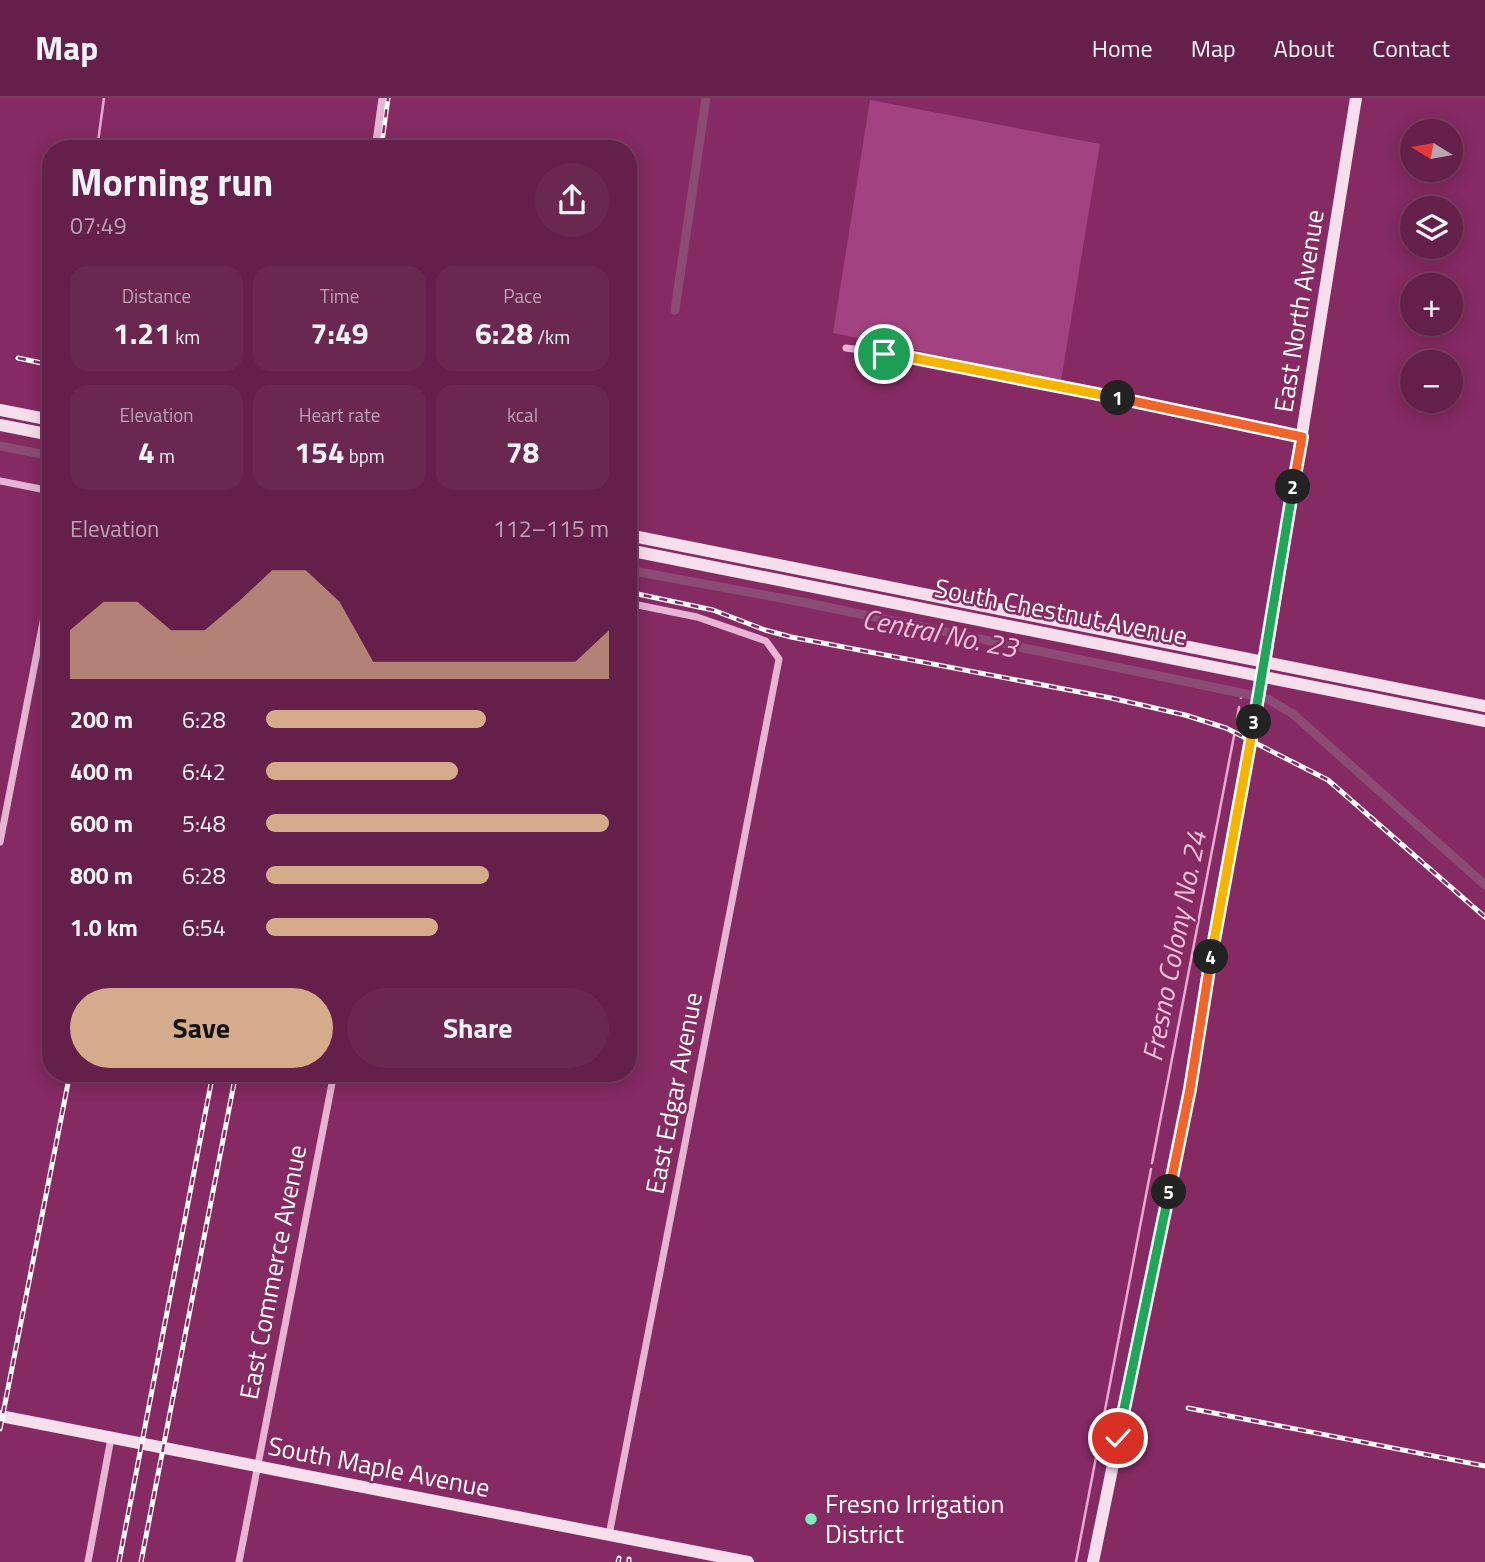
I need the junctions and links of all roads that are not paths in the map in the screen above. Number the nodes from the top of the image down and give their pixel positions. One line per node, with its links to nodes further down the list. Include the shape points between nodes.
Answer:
1 (382, 98): 3 (street)
2 (1356, 98): 9 (street, East North Avenue)
3 (376, 140)
4 (846, 348): 9 (street, via 1030,380)
5 (0, 410): 6 (street)
6 (42, 418)
7 (0, 425): 8 (street)
8 (42, 433)
9 (1302, 437): 18 (street, East North Avenue)
10 (0, 481): 11 (street)
11 (42, 489)
12 (637, 537): 14 (street, South Chestnut Avenue)
13 (637, 552): 15 (street, South Chestnut Avenue)
14 (797, 568): 15 (street); 18 (street, South Chestnut Avenue)
15 (795, 583): 19 (street, South Chestnut Avenue)
16 (637, 605): 27 (street, East Edgar Avenue, via 696,617 766,640 779,659)
17 (42, 627): 22 (street)
18 (1266, 661): 19 (street, East North Avenue); 20 (street, South Chestnut Avenue)
19 (1262, 682): 21 (street, South Chestnut Avenue); 31 (street, East North Avenue, via 1182,1129)
20 (1485, 706)
21 (1485, 721)
22 (0, 842)
23 (332, 1082): 26 (street, East Commerce Avenue)
24 (0, 1416): 25 (street, South Maple Avenue)
25 (111, 1438): 26 (street, South Maple Avenue); 28 (street)
26 (256, 1466): 27 (street, South Maple Avenue); 29 (street, East Commerce Avenue)
27 (609, 1535): 30 (street, South Maple Avenue)
28 (88, 1562)
29 (239, 1562)
30 (748, 1562)
31 (1093, 1562)

